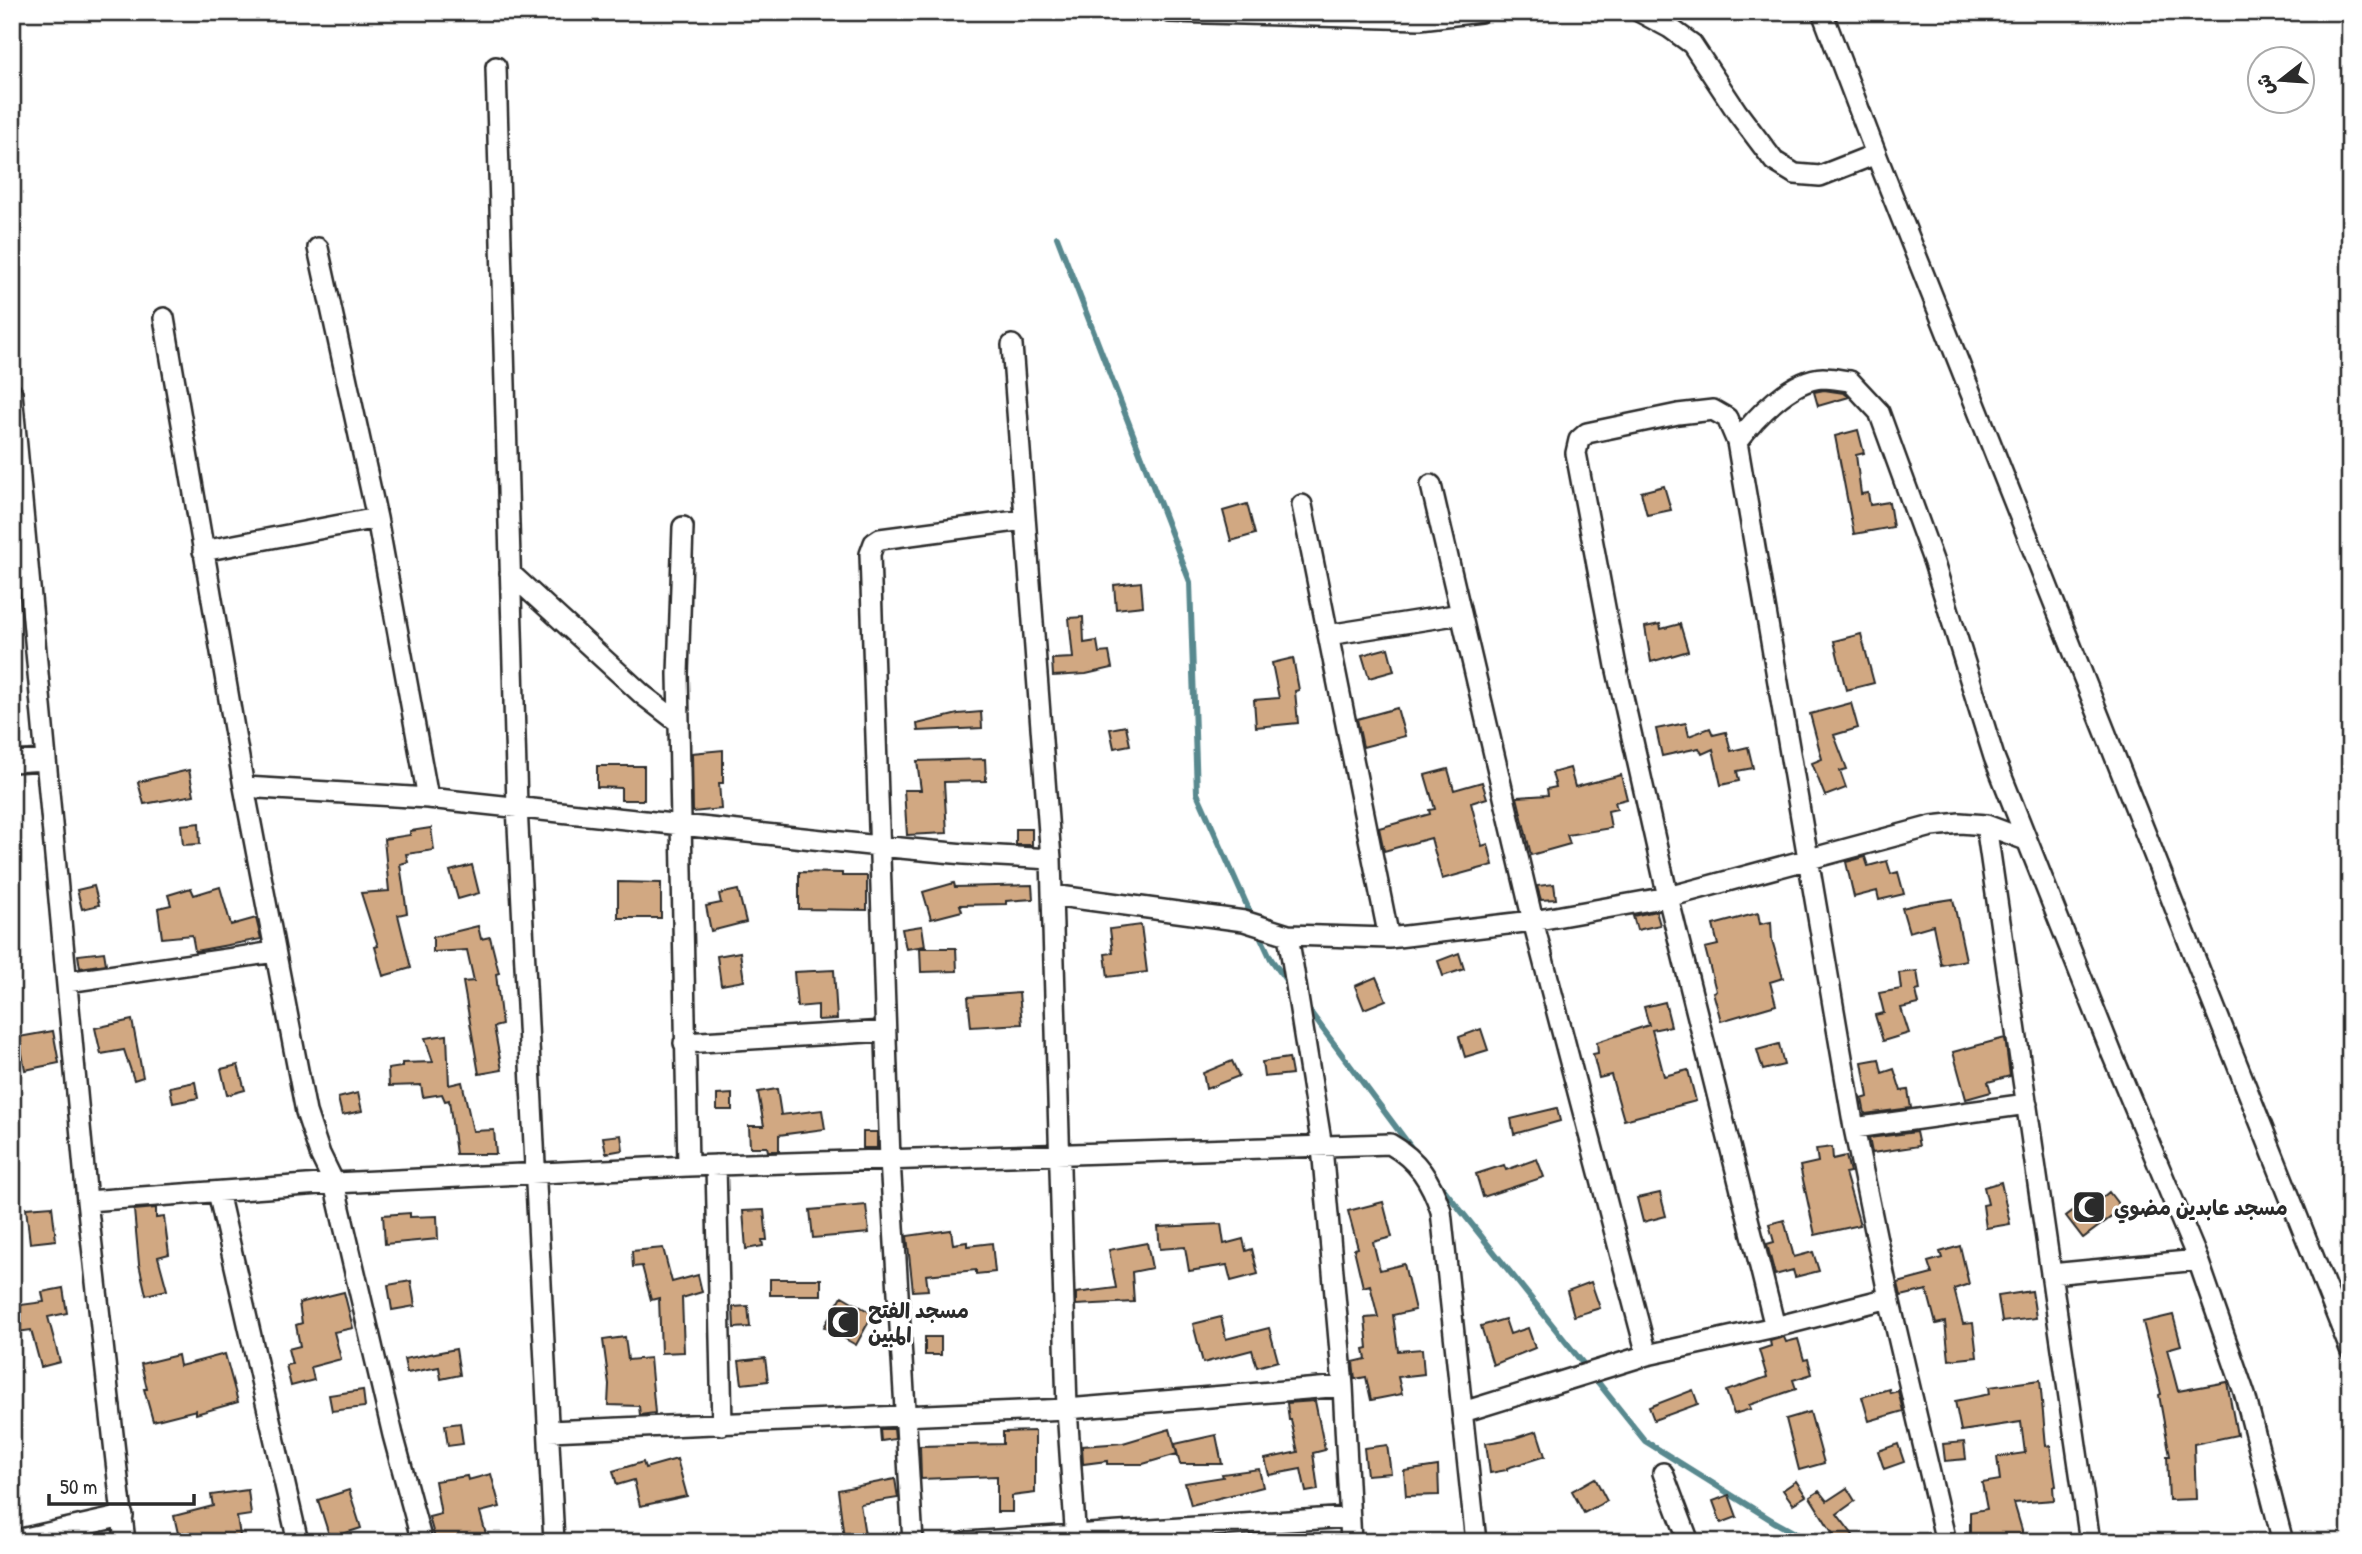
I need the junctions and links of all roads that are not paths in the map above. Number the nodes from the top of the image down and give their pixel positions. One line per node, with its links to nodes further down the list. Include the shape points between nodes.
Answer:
1 (1170, 12): 2 (street, via 1420,19)
2 (1480, 12)
3 (1640, 12): 6 (street, via 1692,44 1774,161 1795,174 1820,176)
4 (1822, 12): 6 (street)
5 (496, 67): 18 (street)
6 (1876, 154): 57 (street)
7 (317, 248): 14 (street)
8 (164, 318): 17 (street)
9 (1012, 345): 15 (street)
10 (12, 393): 22 (street)
11 (1737, 442): 29 (street, via 1786,391 1821,378 1850,381 1879,412 1934,563 1994,757); 31 (street); 34 (street, via 1727,418 1713,410 1587,433 1579,440 1576,453 1616,666)
12 (1431, 485): 19 (street)
13 (1302, 505): 20 (street)
14 (377, 518): 17 (street); 25 (street)
15 (1024, 520): 30 (street, via 874,543 870,554); 32 (street)
16 (683, 527): 21 (street)
17 (203, 551): 24 (street)
18 (510, 573): 21 (street); 26 (street)
19 (1461, 614): 20 (street); 35 (street)
20 (1328, 635): 37 (street)
21 (678, 722): 27 (street)
22 (46, 760): 23 (street); 39 (street)
23 (12, 762)
24 (244, 787): 25 (street); 38 (street)
25 (428, 798): 26 (street)
26 (517, 806): 27 (street); 49 (street)
27 (679, 825): 30 (street); 41 (street)
28 (1986, 825): 29 (street); 31 (street, via 1931,825); 42 (street)
29 (2026, 839): 53 (street)
30 (879, 846): 32 (street); 40 (street)
31 (1807, 858): 34 (street); 43 (street)
32 (1051, 859): 33 (street)
33 (1052, 895): 36 (street, via 1244,921); 45 (street)
34 (1668, 897): 35 (street); 56 (street)
35 (1533, 921): 37 (street); 58 (street)
36 (1288, 935): 37 (street); 44 (street)
37 (1390, 938)
38 (275, 952): 39 (street); 50 (street, via 306,1112)
39 (66, 982): 52 (street)
40 (886, 1031): 41 (street); 46 (street)
41 (684, 1043): 48 (street)
42 (2027, 1104): 43 (street); 54 (street)
43 (1853, 1128): 55 (street)
44 (1322, 1147): 45 (street); 59 (street); 61 (street, via 1390,1144 1407,1153 1433,1188 1441,1211)
45 (1060, 1156): 46 (street); 60 (street)
46 (890, 1160): 47 (street); 62 (street)
47 (716, 1165): 48 (street); 63 (street)
48 (688, 1166): 49 (street)
49 (536, 1175): 50 (street); 64 (street)
50 (334, 1183): 51 (street); 73 (street)
51 (218, 1192): 52 (street); 72 (street)
52 (87, 1201): 66 (street)
53 (2198, 1260): 54 (street); 82 (street, via 2245,1395)
54 (2051, 1274): 81 (street)
55 (1889, 1297): 56 (street); 80 (street)
56 (1775, 1327): 58 (street)
57 (2350, 1349)
58 (1647, 1355): 61 (street)
59 (1343, 1386): 60 (street); 67 (street)
60 (1067, 1409): 62 (street); 69 (street)
61 (1463, 1412): 78 (street)
62 (907, 1418): 63 (street); 75 (street)
63 (722, 1424): 64 (street)
64 (549, 1431): 74 (street)
65 (1663, 1473): 79 (street)
66 (123, 1516): 70 (street); 71 (street)
67 (1349, 1517): 68 (street); 77 (street)
68 (1146, 1536): 69 (street)
69 (1075, 1538): 76 (street)
70 (12, 1541)
71 (125, 1542)
72 (298, 1542)
73 (422, 1542)
74 (554, 1542)
75 (913, 1542)
76 (967, 1542)
77 (1351, 1542)
78 (1476, 1542)
79 (1689, 1542)
80 (1946, 1542)
81 (2090, 1542)
82 (2283, 1542)

